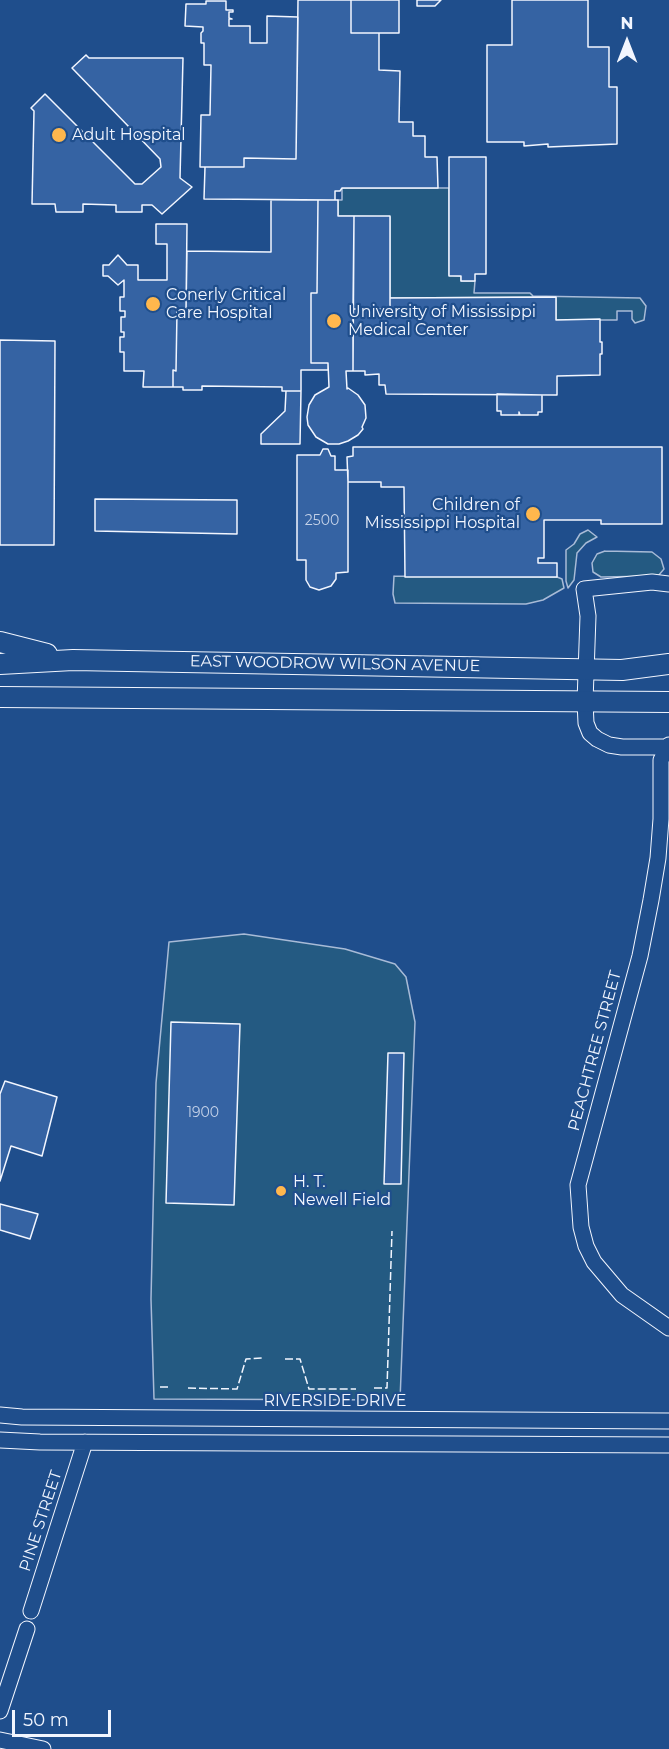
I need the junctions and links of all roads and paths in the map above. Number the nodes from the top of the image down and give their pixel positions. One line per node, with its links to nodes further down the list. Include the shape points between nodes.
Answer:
1 (669, 584): 6 (street, PEACHTREE STREET, via 584,589 588,616)
2 (0, 642): 3 (main road)
3 (74, 660): 4 (main road, EAST WOODROW WILSON AVENUE); 6 (main road, EAST WOODROW WILSON AVENUE)
4 (0, 664)
5 (669, 664): 6 (main road, EAST WOODROW WILSON AVENUE, via 622,670)
6 (585, 669): 9 (street, PEACHTREE STREET)
7 (0, 697): 8 (main road)
8 (28, 698): 9 (main road); 11 (main road)
9 (585, 702): 10 (main road); 12 (street, PEACHTREE STREET, via 586,723 597,739 622,747)
10 (669, 702)
11 (0, 703)
12 (669, 747): 13 (street, PEACHTREE STREET, via 661,760 658,858 640,956 582,1167 578,1207 586,1246 594,1262 622,1295)
13 (669, 1328)
14 (0, 1414): 15 (street, RIVERSIDE DRIVE)
15 (669, 1421)
16 (0, 1440): 17 (street)
17 (85, 1442): 18 (street); 19 (street, PINE STREET)
18 (669, 1446)
19 (32, 1611)
20 (27, 1629): 21 (street)
21 (0, 1711)
22 (0, 1740): 23 (street)
23 (43, 1749)

